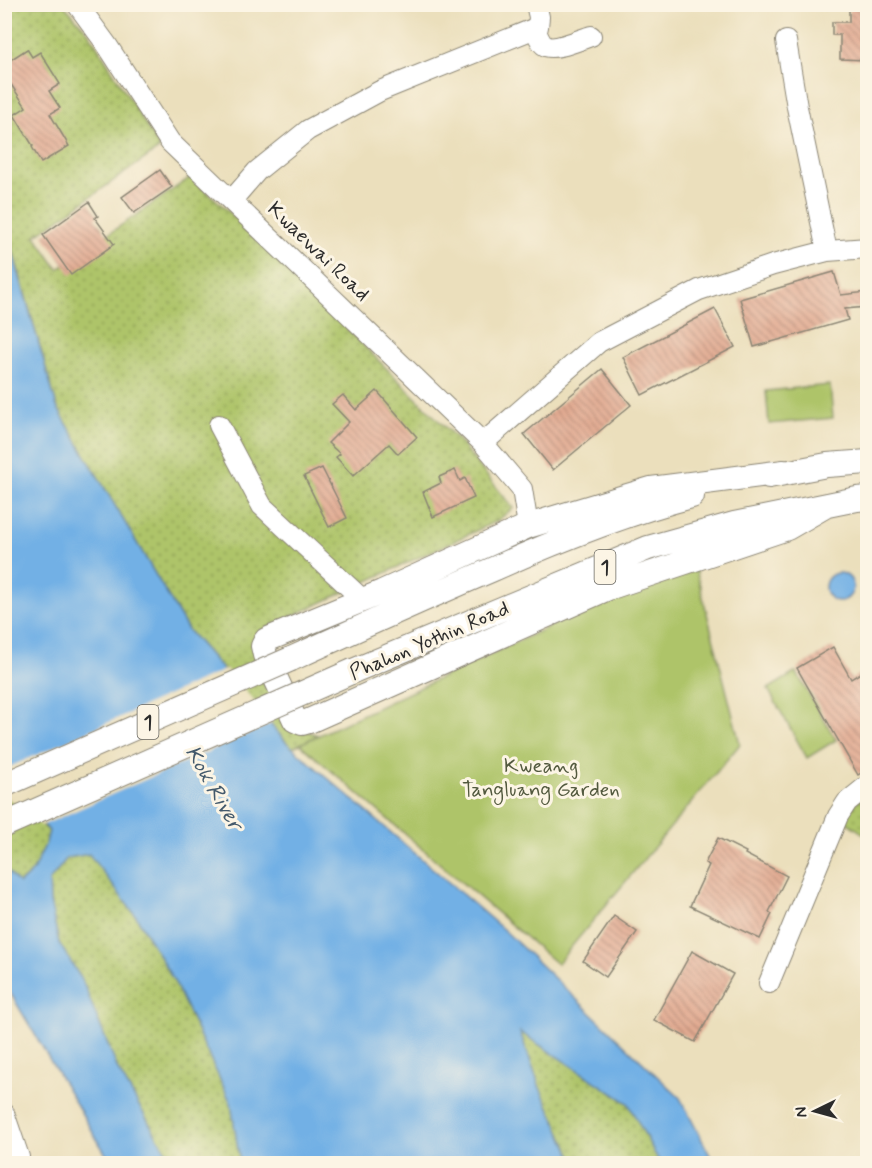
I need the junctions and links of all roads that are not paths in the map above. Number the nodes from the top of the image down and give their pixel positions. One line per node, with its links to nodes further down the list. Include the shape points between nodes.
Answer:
1 (77, 4): 5 (street, Kwaewai Road, via 170,142)
2 (536, 17): 3 (street, via 547,47); 5 (street, via 308,130 257,171)
3 (591, 36)
4 (786, 41): 7 (street)
5 (232, 200): 9 (street, Kwaewai Road)
6 (867, 248): 7 (street)
7 (827, 251): 9 (street, via 699,290 599,342)
8 (219, 425): 15 (street, via 262,506)
9 (483, 443): 14 (street, Kwaewai Road, via 522,489)
10 (867, 462): 11 (main road, Phahon Yothin Road / 1)
11 (783, 472): 14 (main road, via 651,489); 16 (main road, Phahon Yothin Road / 1, bridge, via 654,506 558,541)
12 (867, 498): 13 (main road, Phahon Yothin Road / 1)
13 (825, 506): 15 (main road, via 787,528 608,588 309,721 295,720 265,655 266,640); 18 (main road, Phahon Yothin Road / 1, bridge, via 734,524 648,549 353,671)
14 (528, 526): 15 (main road)
15 (363, 600)
16 (4, 785)
17 (867, 785): 19 (street, via 838,816)
18 (4, 825)
19 (769, 983)
20 (4, 1113): 21 (street, via 18,1157)
21 (15, 1164)

